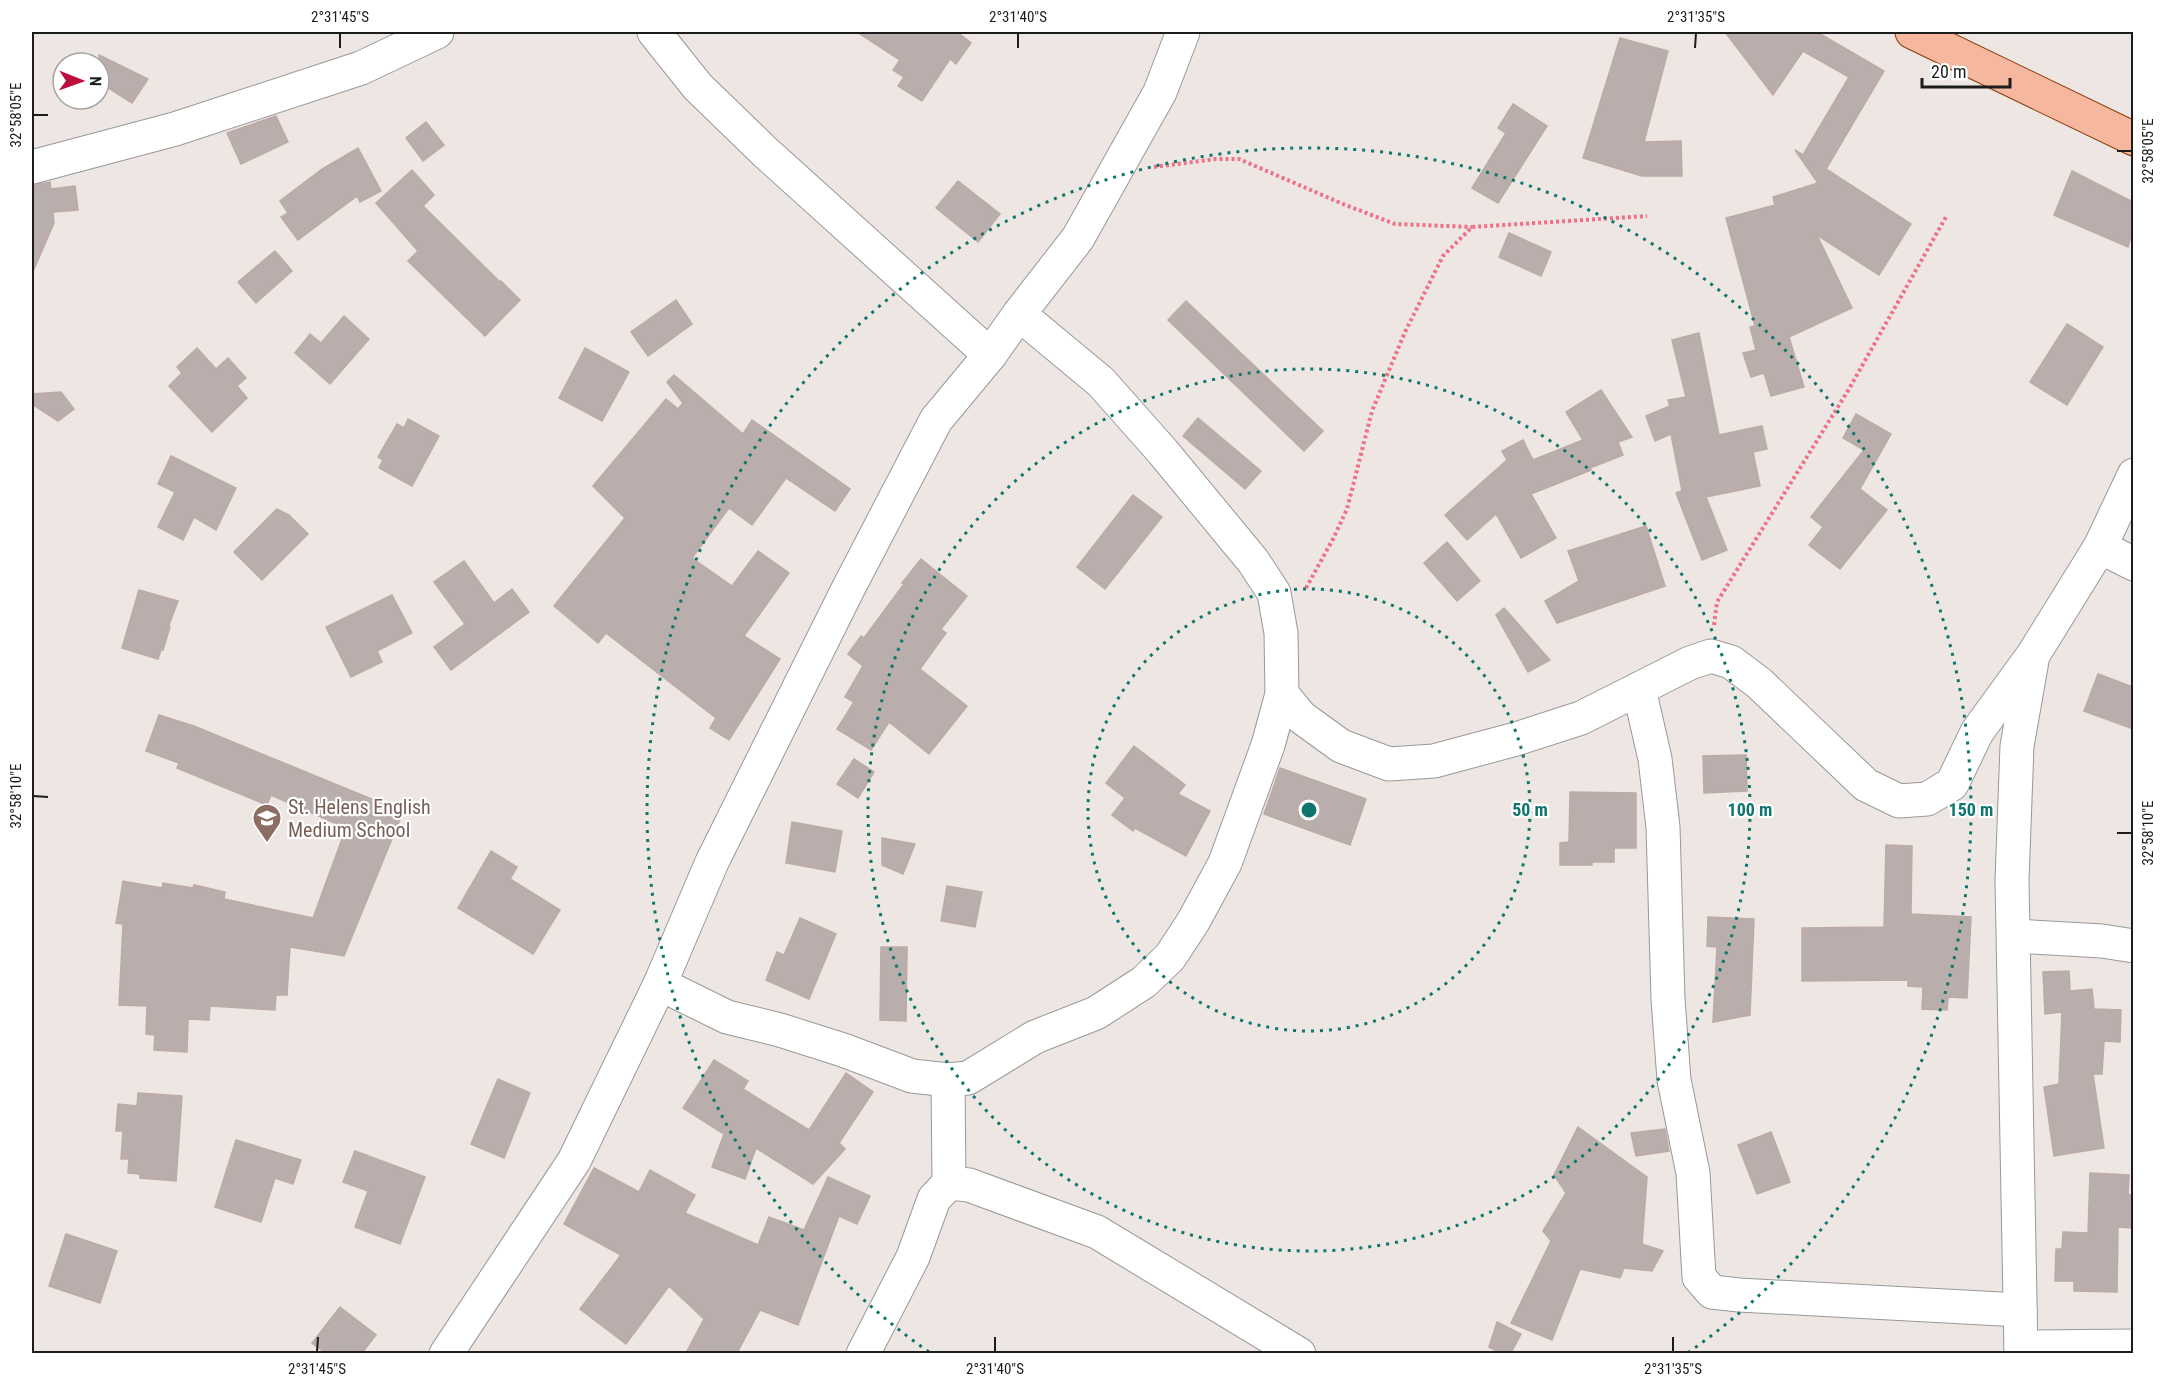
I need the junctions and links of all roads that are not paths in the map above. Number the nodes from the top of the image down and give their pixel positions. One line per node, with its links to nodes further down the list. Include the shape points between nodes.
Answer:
1 (437, 32): 6 (street, via 350,71 175,129)
2 (654, 32): 8 (street, via 698,87 764,151)
3 (1183, 32): 7 (street, via 1160,92 1078,238)
4 (1912, 32): 5 (main road)
5 (2133, 140)
6 (32, 167)
7 (1019, 314): 8 (street); 14 (street, via 1101,382 1253,561 1274,593 1281,633)
8 (990, 355): 17 (street, via 936,420 712,862)
9 (2133, 475): 10 (street)
10 (2100, 547): 11 (street); 12 (street)
11 (2133, 564)
12 (2033, 655): 13 (street, via 1977,732 1952,784 1927,799 1899,801 1866,785 1759,683 1731,662 1711,656); 15 (street, via 2018,746 2013,832)
13 (1639, 689): 14 (street, via 1581,718 1516,740 1434,761 1389,764 1341,746 1301,717); 20 (street, via 1655,759 1663,827 1671,1045 1693,1173 1699,1277 1712,1292 1740,1295)
14 (1282, 694): 18 (street, via 1268,746 1225,863 1170,957 1144,982 1096,1013 1035,1037 968,1078)
15 (2014, 936): 16 (street); 20 (street)
16 (2133, 946)
17 (660, 984): 18 (street, via 728,1017 790,1033 912,1076); 23 (street, via 574,1161)
18 (948, 1080): 19 (street)
19 (949, 1183): 24 (street, via 934,1199 913,1257); 25 (street, via 969,1185 1098,1232)
20 (2020, 1310): 22 (street)
21 (2133, 1346): 22 (street)
22 (2021, 1350)
23 (446, 1353)
24 (863, 1353)
25 (1299, 1353)

